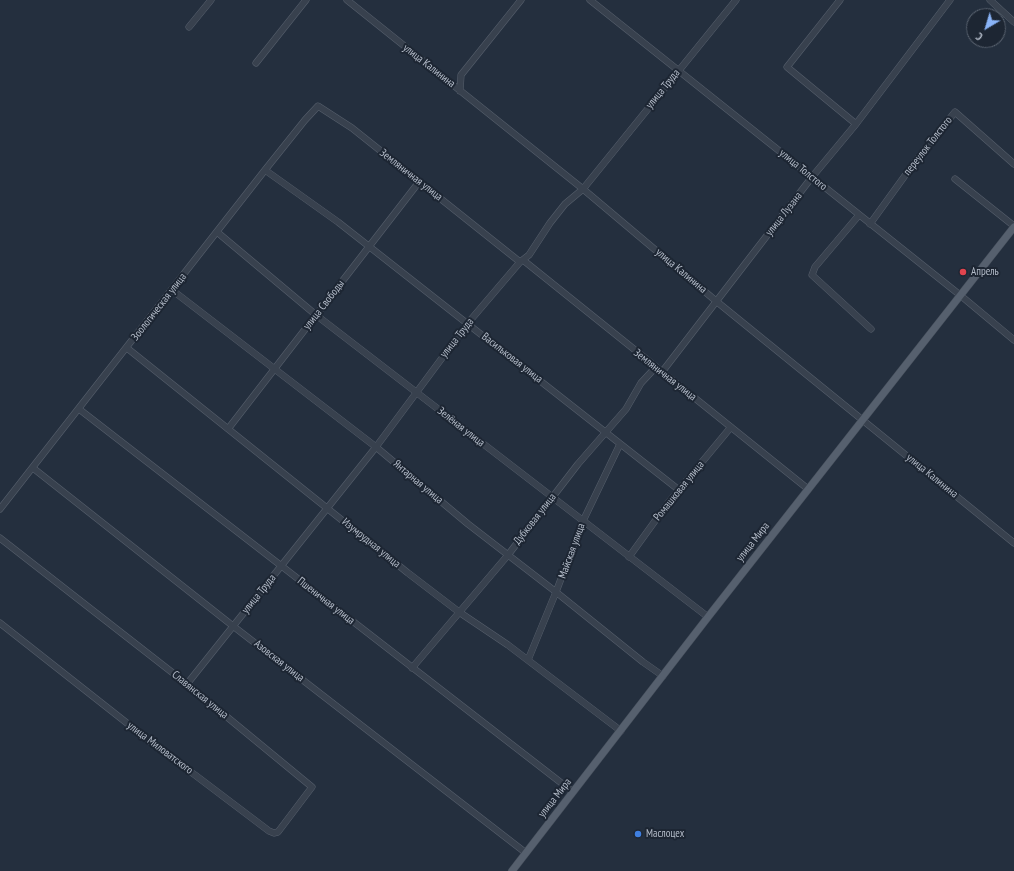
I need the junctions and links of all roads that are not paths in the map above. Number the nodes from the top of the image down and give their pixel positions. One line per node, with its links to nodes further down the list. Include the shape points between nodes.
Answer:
1 (211, 0): 11 (street)
2 (306, 0): 12 (street)
3 (347, 0): 14 (street, улица Калинина)
4 (521, 0): 14 (street, via 461,75)
5 (590, 0): 13 (street, улица Толстого)
6 (736, 0): 13 (street, улица Труда)
7 (840, 0): 16 (street, via 788,67)
8 (950, 0): 16 (street, улица Лузана)
9 (990, 0): 10 (street)
10 (1014, 22)
11 (189, 27)
12 (256, 62)
13 (678, 71): 19 (street, улица Толстого); 22 (street, улица Труда)
14 (460, 91): 22 (street, улица Калинина)
15 (318, 106): 18 (street, Зоологическая улица); 21 (street, Земляничная улица, via 352,128)
16 (856, 124): 19 (street, улица Лузана)
17 (1014, 164): 24 (street, переулок Толстого, via 955,112)
18 (265, 170): 26 (street, Зоологическая улица); 27 (street, Васильковая улица, via 338,222)
19 (812, 177): 23 (street, улица Толстого); 31 (street, улица Лузана)
20 (954, 179): 25 (street)
21 (419, 182): 27 (street, улица Свободы); 28 (street, Земляничная улица)
22 (583, 189): 28 (street, улица Труда, via 565,204); 31 (street, улица Калинина)
23 (859, 215): 24 (street, улица Толстого); 34 (street, via 815,267 812,275)
24 (870, 224): 30 (street, улица Толстого)
25 (1014, 226): 30 (main road, улица Мира)
26 (217, 232): 29 (street, Зоологическая улица); 32 (street, Зелёная улица)
27 (369, 248): 32 (street, улица Свободы); 33 (street, Васильковая улица)
28 (522, 261): 33 (street, улица Труда); 37 (street, Земляничная улица)
29 (172, 290): 36 (street, Зоологическая улица); 38 (street, Янтарная улица)
30 (960, 295): 35 (street, улица Толстого); 42 (main road, улица Мира)
31 (716, 301): 39 (street, улица Лузана); 42 (street, улица Калинина)
32 (316, 315): 38 (street, улица Свободы); 40 (street, Зелёная улица)
33 (468, 323): 40 (street, улица Труда); 45 (street, Васильковая улица)
34 (871, 329)
35 (1014, 340)
36 (127, 348): 41 (street, Зоологическая улица); 44 (street, Изумрудная улица)
37 (655, 368): 39 (street, Земляничная улица); 45 (street, Дубковая улица)
38 (274, 369): 44 (street, улица Свободы); 47 (street, Янтарная улица)
39 (662, 372): 43 (street, Земляничная улица)
40 (415, 392): 47 (street, улица Труда); 51 (street, Зелёная улица)
41 (79, 409): 48 (street, Зоологическая улица); 59 (street, Пшеничная улица)
42 (863, 420): 49 (main road, улица Мира); 56 (street, улица Калинина)
43 (731, 427): 49 (street, Земляничная улица); 50 (street, Ромашковая улица)
44 (228, 428): 52 (street, Изумрудная улица)
45 (606, 432): 46 (street, Васильковая улица); 51 (street, Дубковая улица)
46 (620, 444): 50 (street, Васильковая улица); 54 (street, Майская улица)
47 (376, 447): 52 (street, улица Труда); 57 (street, Янтарная улица)
48 (33, 468): 53 (street, Зоологическая улица); 64 (street, Азовская улица)
49 (808, 489): 62 (main road, улица Мира)
50 (679, 490): 58 (street, Ромашковая улица)
51 (552, 497): 54 (street, Зелёная улица); 57 (street, Дубковая улица)
52 (328, 508): 59 (street, улица Труда); 61 (street, Изумрудная улица)
53 (0, 509)
54 (583, 521): 58 (street, Зелёная улица); 60 (street, Майская улица)
55 (0, 538): 68 (street, Славянская улица)
56 (1014, 543)
57 (508, 555): 60 (street, Янтарная улица); 61 (street, Дубковая улица)
58 (630, 557): 62 (street, Зелёная улица)
59 (281, 566): 64 (street, улица Труда); 66 (street, Пшеничная улица)
60 (556, 592): 65 (street, Майская улица); 67 (street, Янтарная улица)
61 (459, 612): 65 (street, Изумрудная улица); 66 (street, Дубковая улица)
62 (708, 617): 67 (main road, улица Мира)
63 (0, 623): 70 (street, улица Миловатского, via 268,831 278,832)
64 (233, 626): 68 (street, улица Труда); 72 (street, Азовская улица)
65 (528, 660): 69 (street, Изумрудная улица)
66 (412, 668): 71 (street, Пшеничная улица)
67 (663, 676): 69 (main road, улица Мира)
68 (187, 684): 70 (street, Славянская улица)
69 (621, 731): 71 (main road, улица Мира)
70 (312, 787)
71 (573, 792): 72 (main road, улица Мира)
72 (526, 853): 73 (main road, улица Мира)
73 (512, 871)

